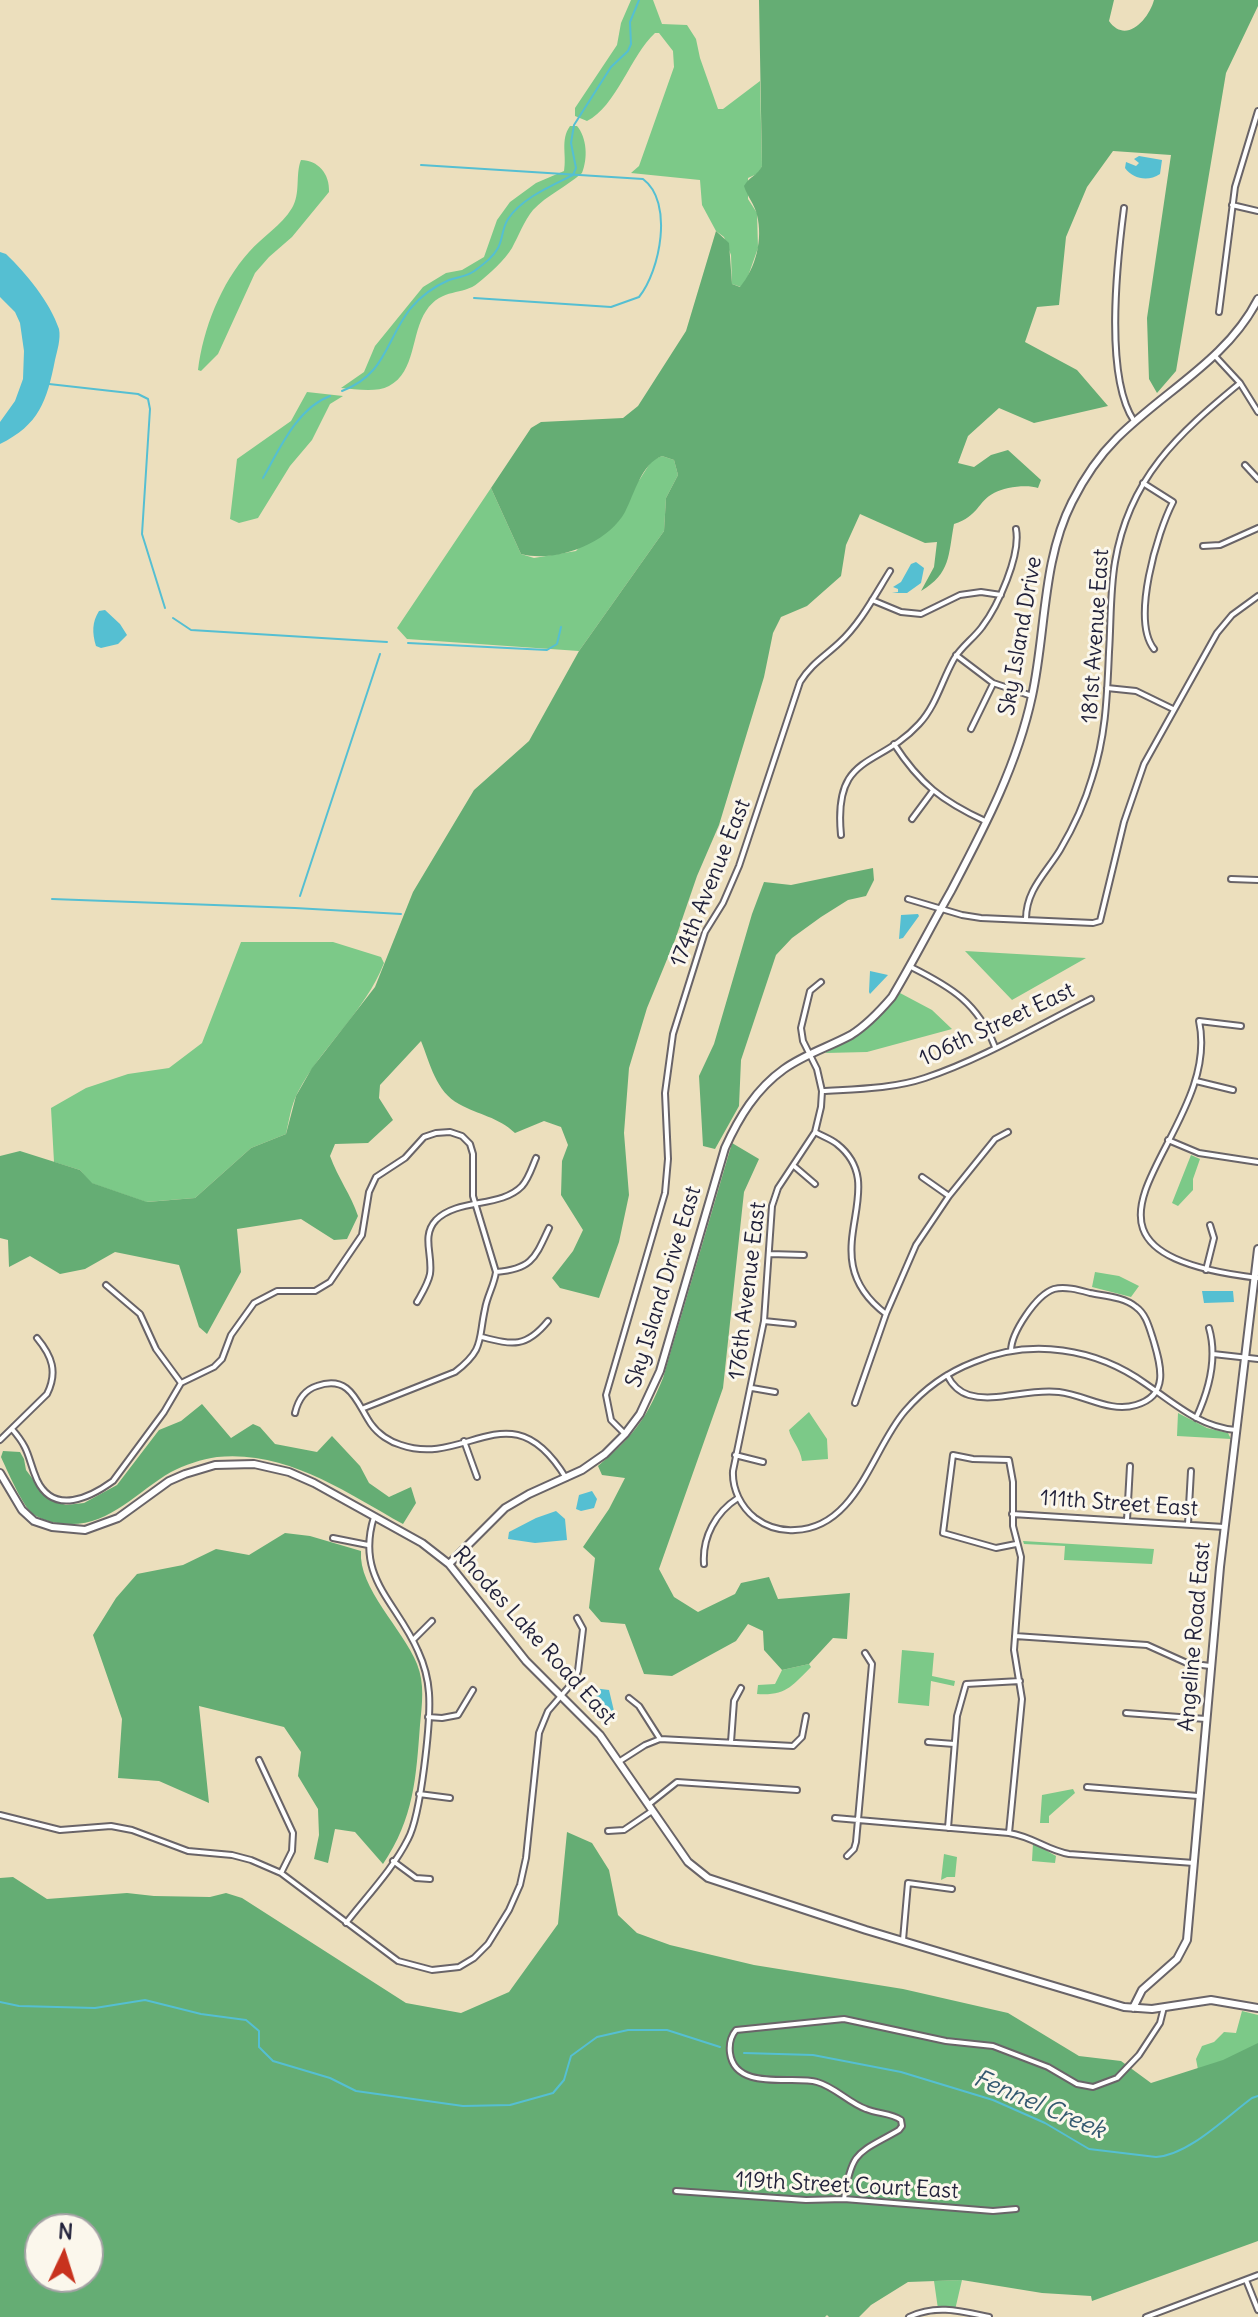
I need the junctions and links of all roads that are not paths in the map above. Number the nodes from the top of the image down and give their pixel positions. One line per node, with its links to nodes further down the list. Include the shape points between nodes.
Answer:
1 (1258, 111): 2 (street)
2 (1251, 132): 3 (street); 4 (street)
3 (1258, 133)
4 (1232, 205): 6 (street); 8 (street)
5 (1124, 208): 12 (street, via 1117,255 1117,379)
6 (1258, 211)
7 (1258, 299): 9 (street)
8 (1219, 312)
9 (1215, 356): 10 (street); 12 (street, Sky Island Drive)
10 (1240, 383): 11 (street); 15 (street, 181st Avenue East, via 1182,432)
11 (1258, 412)
12 (1135, 423): 27 (street, Sky Island Drive, via 1101,455 1062,523)
13 (1245, 465): 14 (street)
14 (1258, 479)
15 (1143, 483): 23 (street, via 1173,502 1149,576 1146,636); 26 (street, 181st Avenue East, via 1115,560)
16 (1258, 528): 18 (street, via 1220,545)
17 (1016, 529): 20 (street, via 1017,543)
18 (1203, 546)
19 (890, 571): 22 (street)
20 (1001, 595): 22 (street, via 960,595 921,614); 24 (street)
21 (1258, 596): 28 (street, via 1224,624)
22 (872, 600): 91 (street, 174th Avenue East, via 800,682 739,866 705,932 673,1034 665,1093 665,1193 606,1395 611,1420)
23 (1154, 649)
24 (956, 655): 25 (street); 30 (street, via 928,713)
25 (993, 683): 27 (street); 29 (street)
26 (1107, 688): 28 (street, via 1147,695); 39 (street, 181st Avenue East, via 1105,731 1091,782 1066,839 1033,889)
27 (1032, 696): 33 (street, Sky Island Drive)
28 (1174, 709): 39 (street, via 1149,753 1124,822 1100,921)
29 (971, 729)
30 (894, 744): 31 (street); 34 (street, via 868,759 850,778 840,803)
31 (932, 792): 32 (street); 33 (street)
32 (912, 819)
33 (987, 822): 38 (street, Sky Island Drive)
34 (841, 835)
35 (1231, 879): 36 (street)
36 (1258, 880)
37 (908, 899): 38 (street)
38 (941, 909): 39 (street, via 981,918); 40 (street, Sky Island Drive)
39 (1026, 919)
40 (911, 967): 44 (street, via 965,1000 980,1016); 45 (street, Sky Island Drive, via 892,997 864,1025)
41 (821, 982): 45 (street, 176th Avenue East, via 810,991 802,1016)
42 (1091, 999): 44 (street, 106th Street East)
43 (1241, 1026): 46 (street, via 1199,1021)
44 (995, 1047): 48 (street, 106th Street East, via 911,1082)
45 (809, 1054): 48 (street, 176th Avenue East); 91 (street, Sky Island Drive East, via 757,1094 732,1133 655,1385)
46 (1196, 1081): 47 (street); 51 (street)
47 (1233, 1090)
48 (822, 1091): 49 (street, 176th Avenue East)
49 (815, 1132): 54 (street, 176th Avenue East); 69 (street, via 837,1143 855,1170 859,1200 851,1263 863,1291)
50 (1008, 1132): 57 (street, via 995,1139)
51 (1168, 1140): 53 (street, via 1199,1153); 64 (street, via 1142,1198 1143,1229 1163,1253)
52 (536, 1158): 58 (street, via 517,1190)
53 (1258, 1162)
54 (794, 1166): 56 (street); 62 (street, 176th Avenue East, via 775,1198)
55 (922, 1177): 57 (street)
56 (815, 1184)
57 (949, 1196): 69 (street, via 916,1245)
58 (475, 1204): 65 (street); 68 (street, via 448,1213 433,1225 427,1245 430,1273); 81 (street, via 470,1144 450,1132 424,1137 376,1177 362,1235 330,1282 315,1291 277,1291 261,1298 231,1335 222,1359)
59 (1210, 1225): 64 (street, via 1214,1238)
60 (549, 1228): 65 (street, via 529,1263)
61 (1258, 1249): 66 (street, Angeline Road East)
62 (770, 1254): 63 (street); 71 (street, 176th Avenue East)
63 (804, 1255)
64 (1206, 1270): 66 (street)
65 (496, 1272): 74 (street)
66 (1256, 1277): 78 (street, Angeline Road East)
67 (106, 1285): 81 (street, via 140,1314 156,1349)
68 (417, 1302)
69 (886, 1314): 85 (street)
70 (548, 1321): 74 (street, via 533,1338 519,1343)
71 (764, 1321): 72 (street); 82 (street, 176th Avenue East)
72 (793, 1324)
73 (1209, 1328): 77 (street)
74 (482, 1337): 86 (street, via 455,1372)
75 (37, 1338): 89 (street, via 54,1368 51,1386)
76 (1011, 1351): 80 (street); 83 (street, via 1087,1355 1114,1364); 83 (street, via 1014,1333 1051,1290 1126,1301 1145,1318 1160,1360)
77 (1213, 1354): 78 (street); 88 (street)
78 (1245, 1358): 79 (street); 90 (street, Angeline Road East)
79 (1258, 1359)
80 (947, 1375): 83 (street, via 963,1393 985,1398 1037,1390 1130,1406); 101 (street, via 906,1410 868,1474 827,1520 806,1529 782,1530 755,1518)
81 (181, 1383): 89 (street, via 113,1481 85,1499 64,1500 41,1486 28,1450)
82 (752, 1388): 84 (street); 94 (street, 176th Avenue East)
83 (1155, 1390): 88 (street)
84 (775, 1392)
85 (855, 1403)
86 (364, 1408): 87 (street, via 348,1390 328,1384 305,1392); 93 (street, via 378,1431 404,1446 432,1449)
87 (295, 1413)
88 (1196, 1418): 90 (street)
89 (12, 1429): 92 (street)
90 (1236, 1430): 106 (street, Angeline Road East)
91 (625, 1434): 100 (street, Sky Island Drive East, via 594,1463)
92 (0, 1440)
93 (464, 1441): 99 (street); 100 (street, via 497,1433 523,1437 545,1449)
94 (735, 1455): 95 (street); 101 (street, 176th Avenue East, via 732,1477)
95 (763, 1462)
96 (1130, 1466): 104 (street)
97 (1191, 1471): 105 (street)
98 (0, 1473): 103 (street, Rhodes Lake Road East, via 31,1518 64,1530 101,1526 169,1481 230,1464 297,1475)
99 (477, 1477)
100 (566, 1478): 110 (street, Sky Island Drive East, via 505,1508)
101 (738, 1498): 111 (street, via 715,1519)
102 (1012, 1514): 104 (street, 111th Street East); 108 (street); 108 (street, via 1009,1460 953,1455 943,1533 996,1548)
103 (374, 1517): 109 (street); 110 (street, Rhodes Lake Road East)
104 (1127, 1520): 105 (street, 111th Street East)
105 (1188, 1524): 106 (street, 111th Street East)
106 (1224, 1527): 117 (street, Angeline Road East)
107 (333, 1538): 109 (street)
108 (1016, 1544): 114 (street, via 1021,1566)
109 (368, 1545): 115 (street, via 379,1589)
110 (449, 1564): 121 (street, Rhodes Lake Road East, via 513,1646)
111 (704, 1564)
112 (577, 1618): 121 (street, via 583,1629 578,1671)
113 (432, 1621): 115 (street)
114 (1015, 1636): 117 (street, via 1147,1645 1187,1663); 118 (street)
115 (413, 1640): 125 (street, via 427,1680)
116 (865, 1653): 141 (street, via 872,1664)
117 (1210, 1666): 126 (street, Angeline Road East)
118 (1020, 1681): 130 (street, via 966,1684); 144 (street)
119 (741, 1688): 128 (street, via 734,1701)
120 (473, 1690): 125 (street, via 458,1715)
121 (561, 1696): 132 (street, Rhodes Lake Road East); 151 (street, via 539,1733 520,1885 488,1944 465,1963 437,1970 390,1956)
122 (629, 1698): 127 (street)
123 (1126, 1713): 126 (street)
124 (806, 1716): 128 (street, via 802,1737 793,1746)
125 (428, 1717): 135 (street)
126 (1206, 1719): 136 (street, Angeline Road East)
127 (660, 1739): 128 (street); 132 (street)
128 (731, 1742)
129 (928, 1742): 130 (street)
130 (954, 1744): 142 (street)
131 (259, 1760): 148 (street, via 293,1833 292,1851)
132 (620, 1761): 138 (street, Rhodes Lake Road East)
133 (1087, 1787): 136 (street)
134 (797, 1790): 138 (street, via 677,1782)
135 (419, 1794): 137 (street); 146 (street, via 412,1832)
136 (1198, 1796): 147 (street, Angeline Road East)
137 (450, 1798)
138 (650, 1808): 143 (street, via 624,1830); 152 (street, Rhodes Lake Road East, via 688,1862 708,1878)
139 (0, 1815): 148 (street, via 60,1830 132,1830 188,1851 243,1858)
140 (835, 1818): 141 (street)
141 (858, 1820): 142 (street); 145 (street, via 854,1849)
142 (948, 1828): 144 (street)
143 (608, 1831)
144 (1009, 1833): 147 (street, via 1057,1852)
145 (847, 1856)
146 (393, 1861): 149 (street, via 416,1878); 151 (street)
147 (1194, 1863): 154 (street, Angeline Road East, via 1185,1946 1142,1990)
148 (281, 1873): 151 (street)
149 (430, 1879)
150 (952, 1889): 152 (street, via 908,1883)
151 (346, 1923)
152 (903, 1940): 154 (street, Rhodes Lake Road East)
153 (1164, 2007): 154 (street, Rhodes Lake Road East); 155 (street, Rhodes Lake Road East, via 1211,2000); 157 (street, via 1139,2055 1117,2078 1093,2087 993,2046 844,2019 736,2030 729,2052 750,2076 813,2080 866,2109 901,2120 901,2128 855,2158)
154 (1133, 2008)
155 (1258, 2008)
156 (676, 2191): 157 (street, 119th Street Court East)
157 (844, 2199): 158 (street, 119th Street Court East)
158 (1016, 2209)
159 (1258, 2275): 160 (street)
160 (1246, 2280): 161 (street); 164 (street)
161 (1258, 2310)
162 (911, 2316): 163 (street, via 943,2308)
163 (989, 2317)
164 (1146, 2317)

